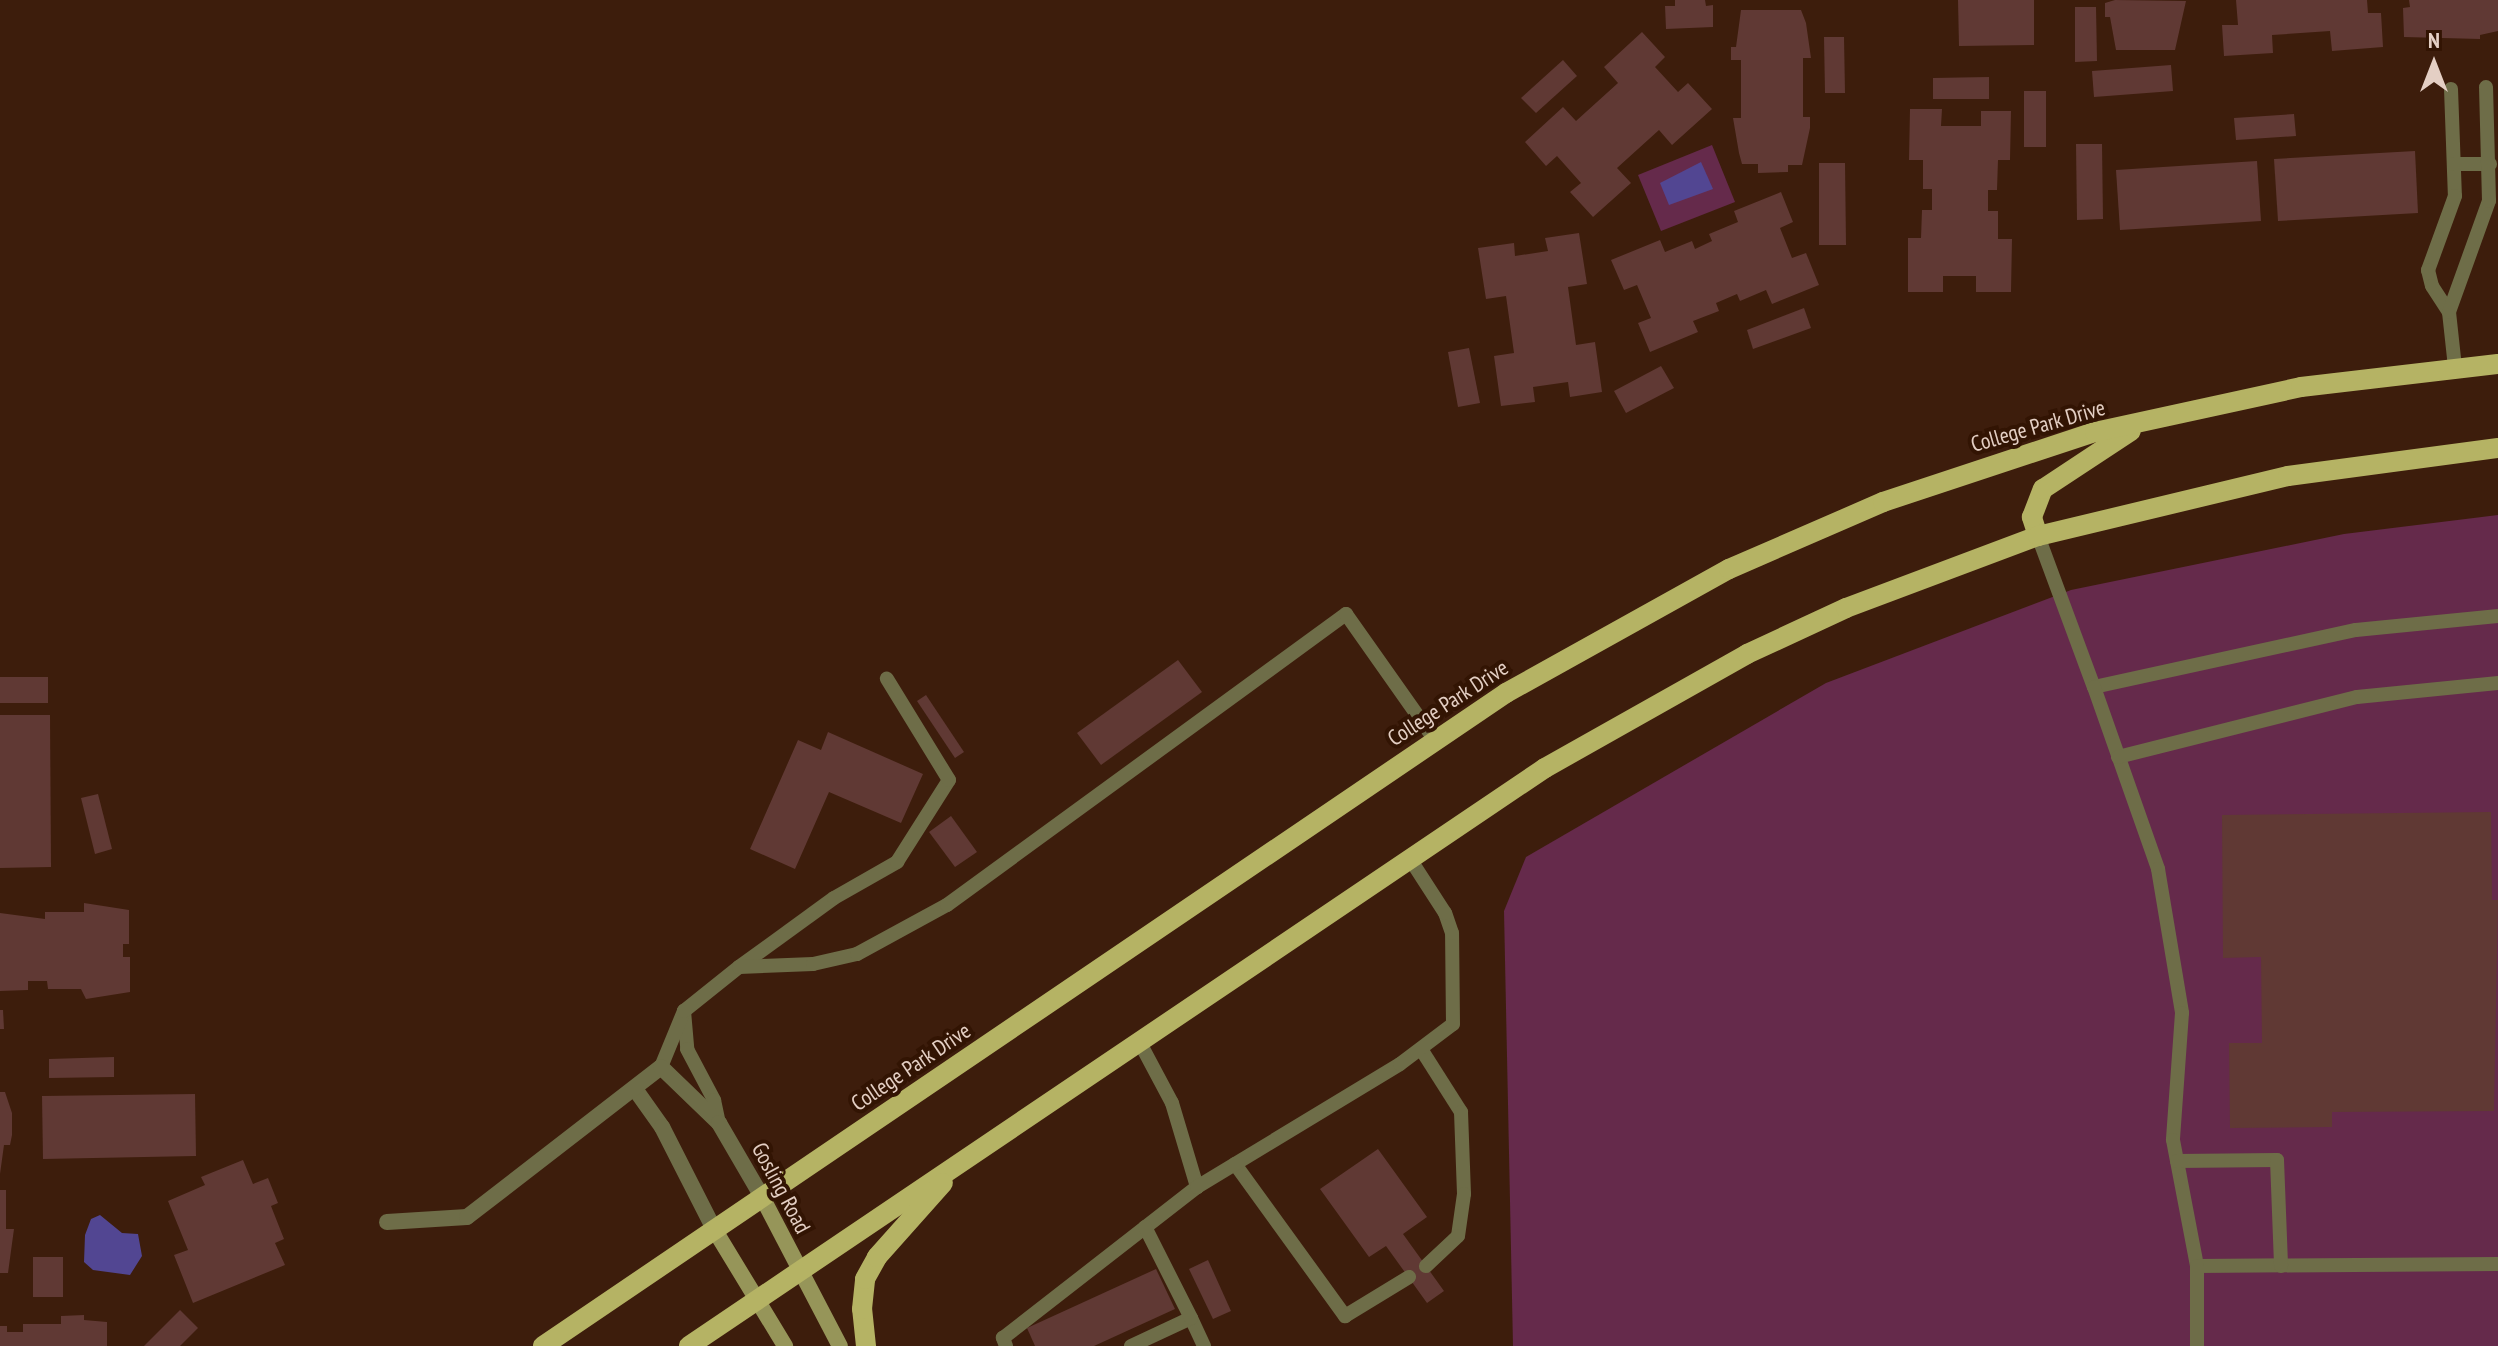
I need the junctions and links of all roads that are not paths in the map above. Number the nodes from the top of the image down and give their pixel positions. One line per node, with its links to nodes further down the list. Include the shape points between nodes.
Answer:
1 (2486, 87): 4 (lane)
2 (2451, 89): 3 (lane)
3 (2454, 164): 4 (lane); 5 (lane, via 2455,196 2428,270)
4 (2490, 164): 5 (lane, via 2489,201)
5 (2449, 312): 7 (lane)
6 (2498, 364): 7 (main road, College Park Drive)
7 (2455, 367): 8 (main road, College Park Drive, via 2301,387)
8 (2152, 419): 10 (main road, via 2043,489 2032,517); 15 (main road, College Park Drive, via 1990,463 1816,529 1642,614)
9 (2498, 448): 10 (main road, via 2288,476)
10 (2038, 536): 14 (lane); 17 (main road, via 1846,608 1747,654 1625,719)
11 (2498, 616): 14 (lane, via 2356,630)
12 (887, 679): 18 (lane, via 949,780 897,862 834,898)
13 (2498, 683): 16 (lane, via 2357,697)
14 (2094, 687): 16 (lane)
15 (1435, 740): 18 (lane, via 1346,614 947,905 857,954 813,964); 29 (main road, College Park Drive)
16 (2118, 757): 26 (lane, via 2158,869 2182,1013 2173,1140)
17 (1410, 859): 20 (main road); 21 (lane, via 1452,933 1453,1024)
18 (739, 967): 19 (lane)
19 (684, 1011): 22 (lane); 24 (lane, via 687,1049 714,1100)
20 (1139, 1041): 25 (main road); 28 (lane, via 1172,1103)
21 (1421, 1049): 27 (lane); 34 (lane, via 1461,1112 1464,1194 1458,1236)
22 (661, 1067): 23 (street); 24 (street, Gosling Road)
23 (635, 1089): 30 (street, via 467,1217); 32 (street, via 662,1127)
24 (719, 1123): 29 (street, Gosling Road)
25 (967, 1157): 37 (main road); 45 (main road, via 877,1257 865,1279)
26 (2177, 1161): 35 (lane); 36 (lane, via 2277,1160)
27 (1235, 1164): 28 (lane); 38 (lane, via 1345,1316)
28 (1197, 1187): 31 (lane)
29 (762, 1197): 32 (main road, College Park Drive); 37 (main road, Gosling Road)
30 (387, 1222)
31 (1145, 1227): 40 (lane); 46 (lane, via 1003,1338)
32 (714, 1229): 39 (main road); 41 (main road, College Park Drive)
33 (2498, 1264): 36 (lane)
34 (1426, 1266)
35 (2197, 1266): 36 (lane); 49 (lane)
36 (2281, 1266)
37 (800, 1271): 39 (main road); 44 (main road, Gosling Road)
38 (1409, 1277)
39 (758, 1299): 42 (main road); 43 (main road)
40 (1191, 1318): 47 (lane); 48 (lane)
41 (543, 1346)
42 (689, 1346)
43 (785, 1346)
44 (840, 1346)
45 (866, 1346)
46 (1006, 1346)
47 (1131, 1346)
48 (1204, 1346)
49 (2197, 1346)

